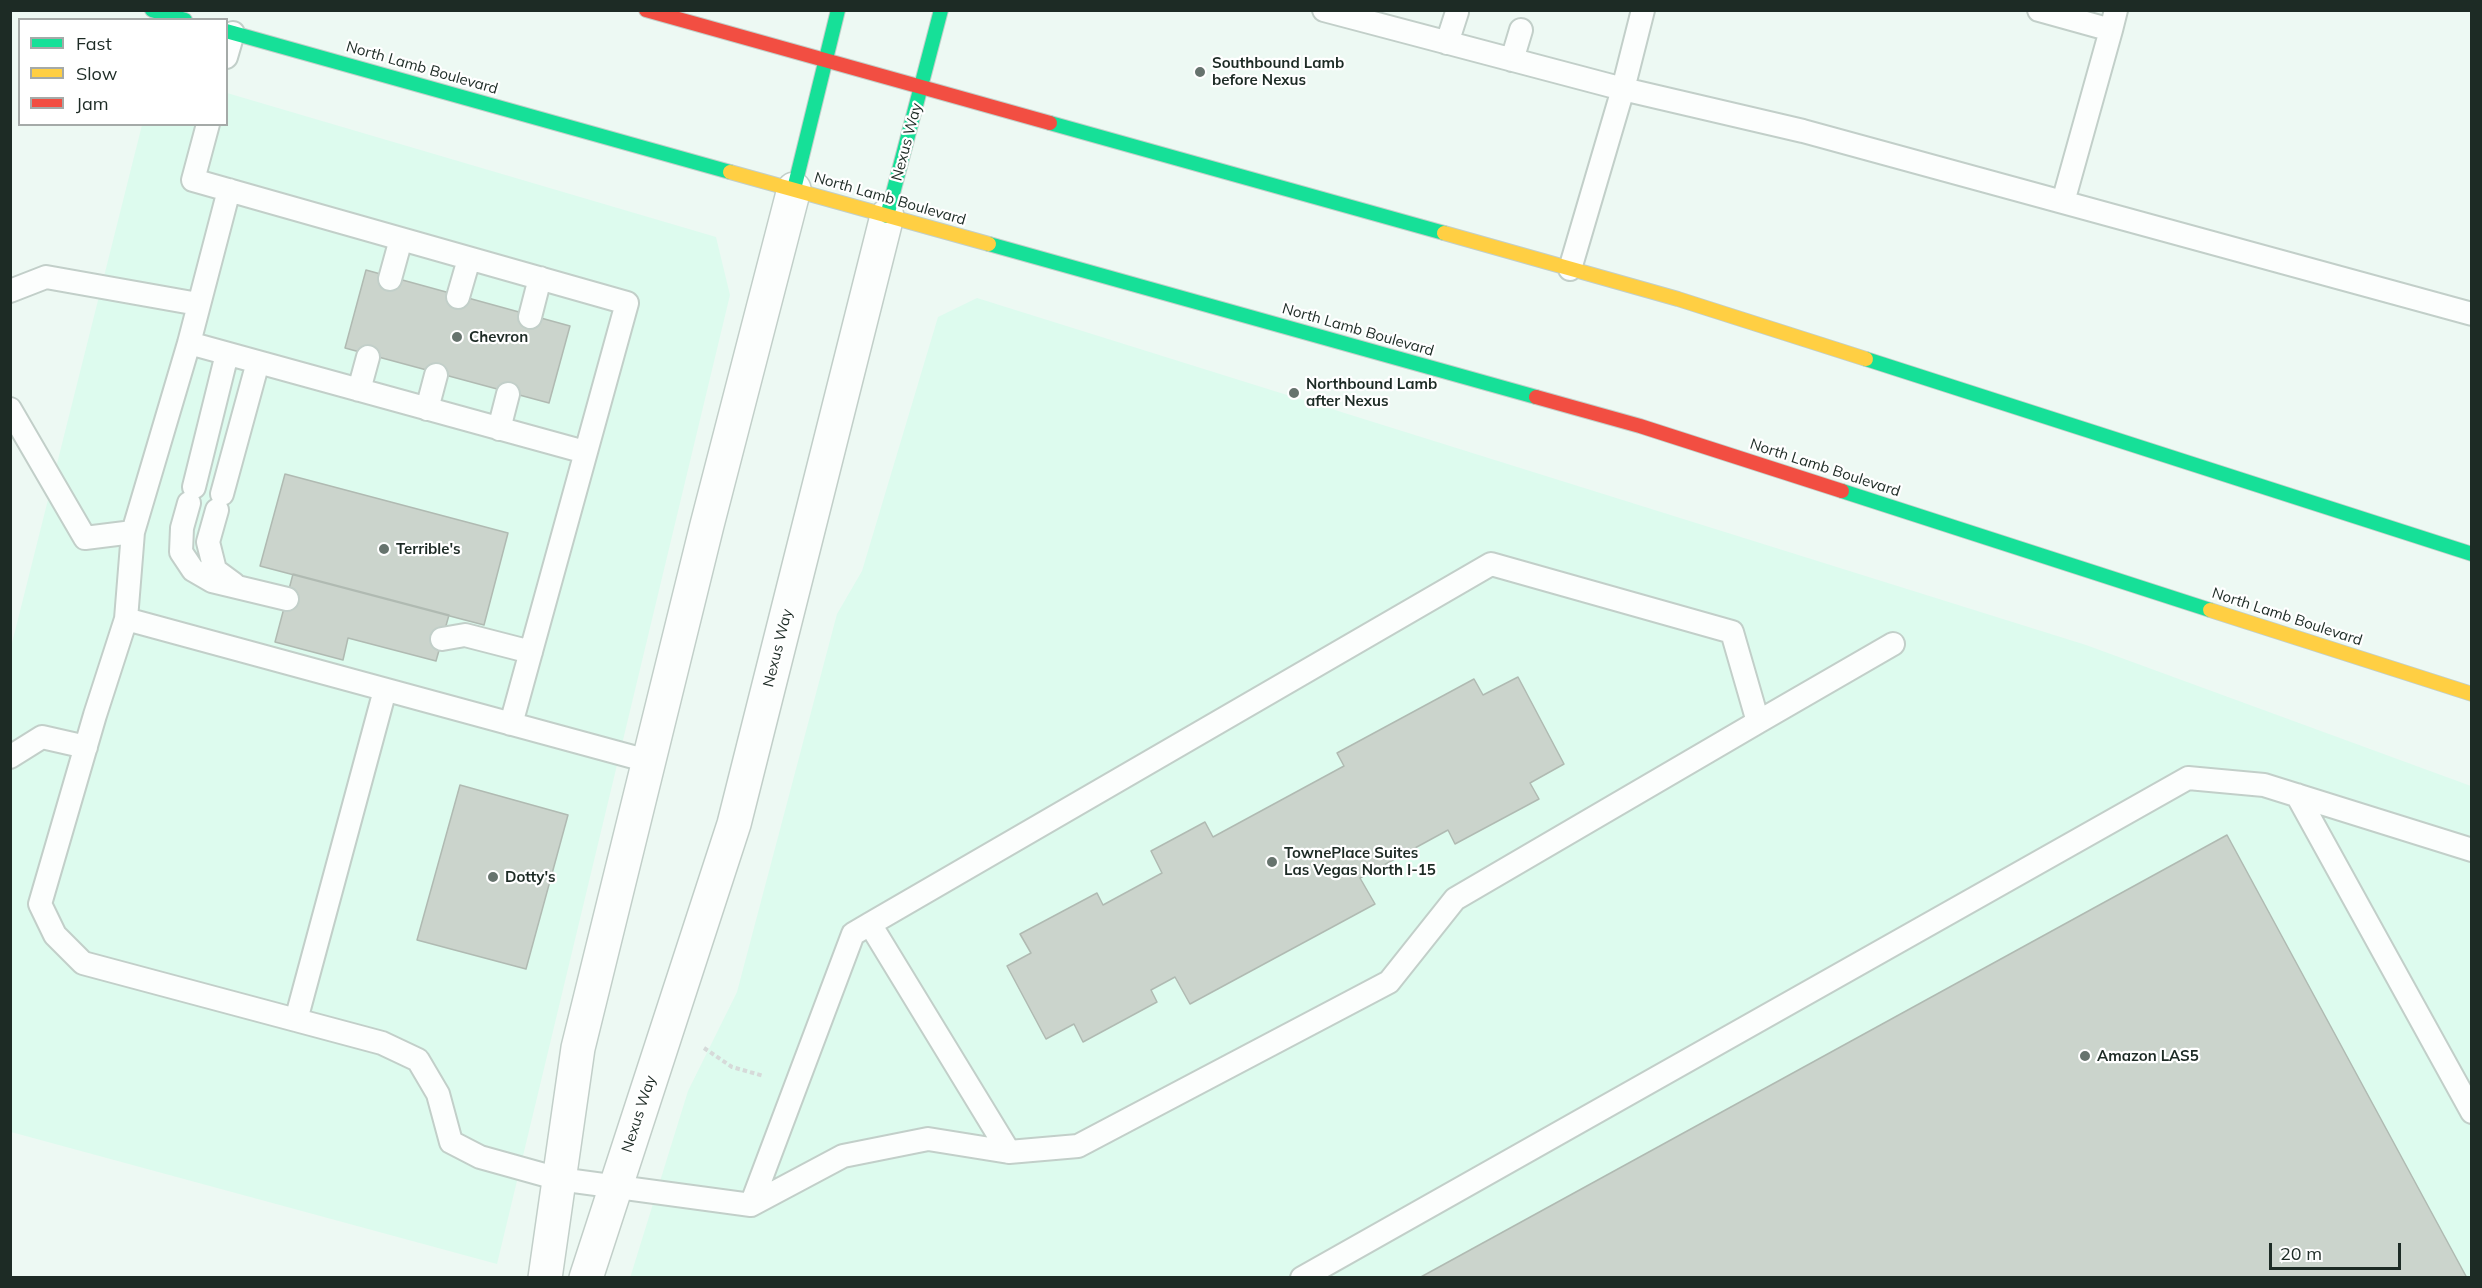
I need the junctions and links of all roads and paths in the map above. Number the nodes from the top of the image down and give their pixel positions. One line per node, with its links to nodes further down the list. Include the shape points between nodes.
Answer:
1 (152, 10): 9 (main road)
2 (646, 10): 16 (main road)
3 (838, 10): 16 (main road)
4 (941, 10): 17 (main road, Nexus Way)
5 (1643, 10): 18 (lane)
6 (2039, 10): 11 (lane)
7 (1326, 11): 10 (lane)
8 (1457, 12): 14 (lane)
9 (178, 18)
10 (1388, 19): 14 (lane)
11 (2113, 20): 22 (lane)
12 (1521, 30): 15 (lane)
13 (230, 32): 20 (main road, North Lamb Boulevard)
14 (1447, 43): 15 (lane)
15 (1512, 60): 18 (lane)
16 (825, 61): 17 (main road); 20 (main road)
17 (922, 87): 23 (main road, Nexus Way); 26 (main road)
18 (1623, 89): 22 (lane, via 1803,131); 26 (lane)
19 (207, 126): 21 (lane, via 193,180)
20 (794, 189): 23 (main road, North Lamb Boulevard); 59 (street)
21 (229, 190): 24 (lane); 31 (lane)
22 (2063, 202): 32 (lane)
23 (887, 216): 54 (main road, North Lamb Boulevard, via 1640,426); 69 (street, Nexus Way, via 734,824)
24 (400, 239): 25 (lane); 28 (lane)
25 (469, 259): 27 (lane); 30 (lane)
26 (1570, 269): 46 (main road, via 1678,299)
27 (540, 278): 33 (lane); 44 (lane, via 627,303)
28 (390, 279)
29 (10, 291): 31 (lane, via 46,277)
30 (458, 297)
31 (198, 304): 34 (lane)
32 (2472, 314)
33 (530, 317)
34 (189, 343): 35 (lane); 45 (lane)
35 (227, 354): 37 (lane); 47 (lane, via 182,528 181,552 193,570 212,581)
36 (368, 357): 39 (lane)
37 (258, 362): 39 (lane); 47 (lane, via 208,542 214,570)
38 (436, 375): 42 (lane)
39 (359, 390): 42 (lane)
40 (508, 394): 43 (lane)
41 (10, 409): 45 (lane, via 85,538)
42 (427, 409): 43 (lane)
43 (499, 429): 44 (lane)
44 (585, 452): 52 (lane)
45 (133, 532): 49 (lane)
46 (2472, 554)
47 (235, 585): 48 (lane)
48 (286, 599)
49 (126, 619): 53 (lane); 57 (lane)
50 (442, 639): 52 (lane, via 465,635)
51 (1893, 644): 55 (lane)
52 (531, 652): 56 (lane)
53 (386, 690): 56 (lane); 63 (lane)
54 (2472, 694)
55 (1758, 722): 62 (lane, via 1732,632 1491,564); 67 (lane, via 1455,899 1389,982 1078,1146)
56 (511, 724): 59 (lane)
57 (86, 747): 58 (lane, via 42,737); 63 (lane, via 40,904 55,935 83,963)
58 (10, 757)
59 (648, 761): 68 (street, via 578,1048)
60 (2297, 795): 61 (lane); 66 (lane); 73 (lane, via 2264,785 2188,778)
61 (2472, 850)
62 (870, 924): 67 (lane); 70 (lane, via 853,934)
63 (296, 1020): 68 (lane, via 382,1043 418,1060 438,1094 451,1142 480,1157)
64 (704, 1048): 65 (path, via 732,1067)
65 (771, 1078)
66 (2472, 1112)
67 (1009, 1152): 70 (lane, via 928,1139 843,1156)
68 (559, 1179): 69 (lane); 71 (street)
69 (616, 1186): 70 (lane); 72 (street, Nexus Way)
70 (751, 1204)
71 (546, 1278)
72 (586, 1278)
73 (1302, 1278)

